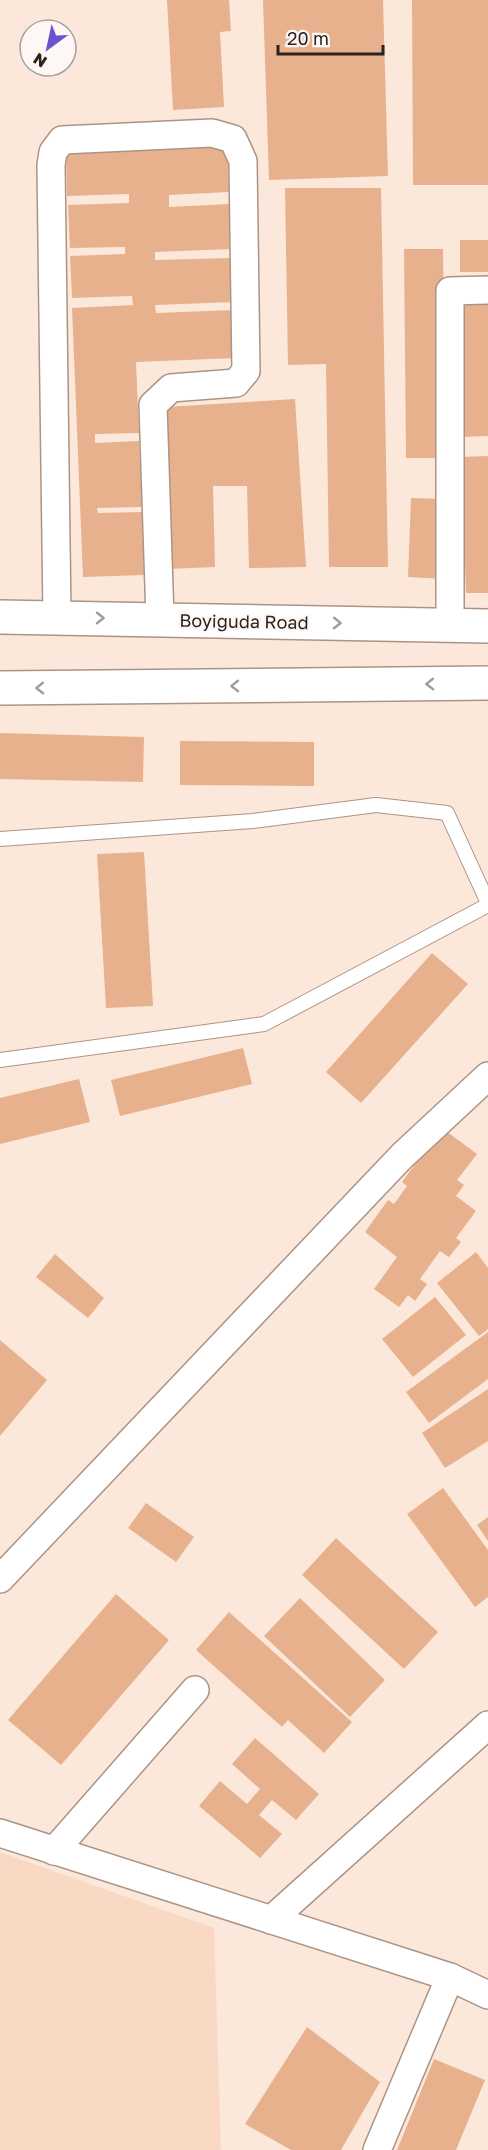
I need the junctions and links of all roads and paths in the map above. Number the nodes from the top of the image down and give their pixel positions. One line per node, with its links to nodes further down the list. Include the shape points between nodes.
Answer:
1 (488, 290): 5 (street, via 450,291)
2 (0, 617): 3 (main road, Boyiguda Road)
3 (57, 617): 4 (main road, Boyiguda Road, one-way to 4); 4 (street, via 53,152 62,140 212,133 234,139 243,161 246,371 236,383 171,388 153,405)
4 (160, 619): 5 (main road, Boyiguda Road, one-way to 5)
5 (450, 625): 6 (main road, Boyiguda Road)
6 (488, 626)
7 (488, 683): 8 (main road, one-way to 8)
8 (0, 688)
9 (0, 838): 10 (lane, via 253,821 376,805 447,813)
10 (488, 904): 11 (lane, via 264,1024)
11 (0, 1060)
12 (488, 1076): 13 (street, via 402,1156)
13 (0, 1579)
14 (195, 1690): 17 (street)
15 (488, 1725): 18 (street)
16 (0, 1833): 17 (street)
17 (54, 1851): 18 (street)
18 (271, 1920): 19 (street)
19 (450, 1977): 20 (street); 21 (street)
20 (488, 1995)
21 (377, 2150)

